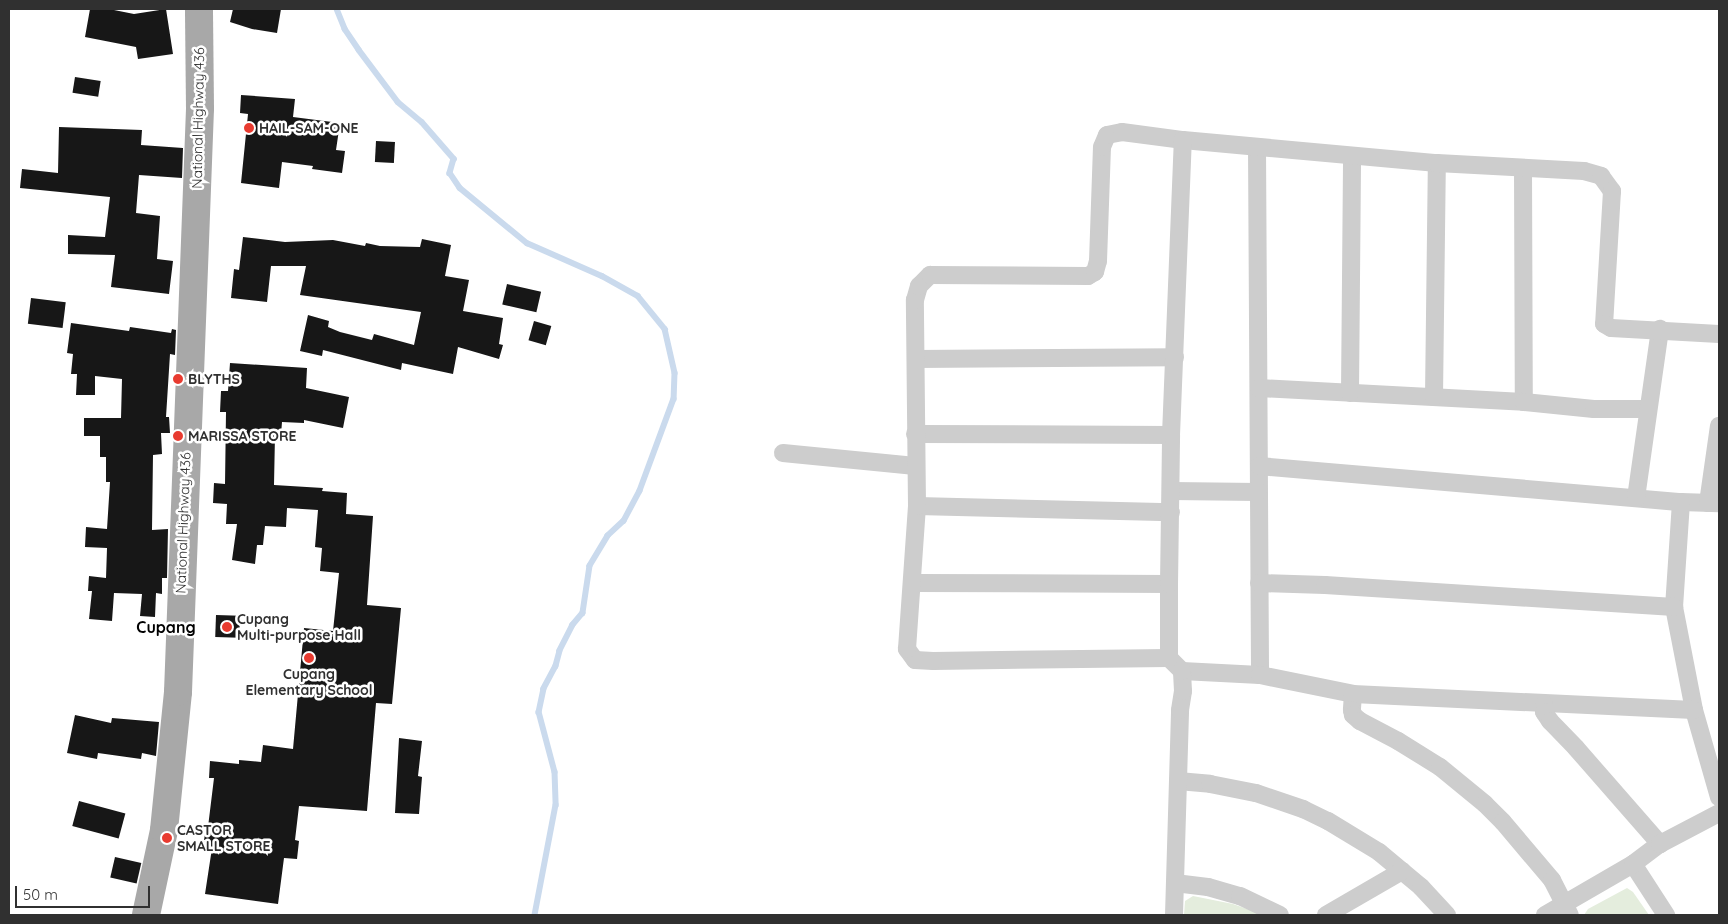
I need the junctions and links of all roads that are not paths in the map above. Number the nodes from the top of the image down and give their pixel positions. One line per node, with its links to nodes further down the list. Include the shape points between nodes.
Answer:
1 (199, 9): 47 (main road, National Highway 436, via 200,108 178,692 164,830)
2 (1183, 140): 3 (street); 9 (street); 10 (street, via 1122,132 1107,135 1102,147 1098,261 1095,272 1088,276 930,275 919,286 915,300)
3 (1257, 147): 4 (street); 11 (street)
4 (1352, 156): 5 (street); 12 (street)
5 (1437, 163): 6 (street); 13 (street)
6 (1523, 169): 7 (street, via 1584,170 1601,176 1612,191 1604,324 1611,328); 14 (street)
7 (1660, 329): 8 (street); 15 (street)
8 (1719, 334)
9 (1175, 357): 10 (street); 18 (street)
10 (916, 359): 17 (street)
11 (1259, 388): 12 (street); 21 (street)
12 (1350, 393): 13 (street)
13 (1434, 397): 14 (street)
14 (1524, 402): 15 (street, via 1594,409)
15 (1648, 409): 24 (street)
16 (1719, 426): 26 (street)
17 (915, 434): 18 (street); 20 (street)
18 (1172, 435): 22 (street)
19 (783, 453): 20 (street)
20 (915, 466): 27 (street)
21 (1259, 466): 23 (street); 24 (street)
22 (1171, 491): 23 (street); 28 (street)
23 (1258, 492): 30 (street)
24 (1636, 498): 25 (street)
25 (1681, 502): 26 (street); 32 (street)
26 (1714, 503)
27 (917, 506): 28 (street); 29 (street)
28 (1170, 512): 31 (street)
29 (913, 583): 31 (street); 33 (street, via 907,649 915,660)
30 (1259, 583): 32 (street); 35 (street)
31 (1169, 584): 33 (street)
32 (1674, 607): 38 (street)
33 (1169, 658): 34 (street)
34 (1182, 671): 35 (street); 39 (street)
35 (1260, 675): 36 (street)
36 (1353, 694): 37 (street); 46 (street, via 1353,715 1440,767 1485,804 1552,880)
37 (1544, 704): 38 (street); 42 (street, via 1544,712 1550,721)
38 (1694, 710): 40 (street)
39 (1178, 781): 44 (street, via 1233,788 1303,809 1355,835); 45 (street)
40 (1719, 796)
41 (1719, 813): 42 (street)
42 (1660, 844): 43 (street)
43 (1633, 864): 46 (street); 53 (street)
44 (1402, 870): 50 (street); 51 (street)
45 (1175, 883): 48 (street); 49 (street, via 1240,896)
46 (1568, 910): 52 (street)
47 (146, 915)
48 (1174, 915)
49 (1280, 915)
50 (1326, 915)
51 (1447, 915)
52 (1546, 915)
53 (1666, 915)

